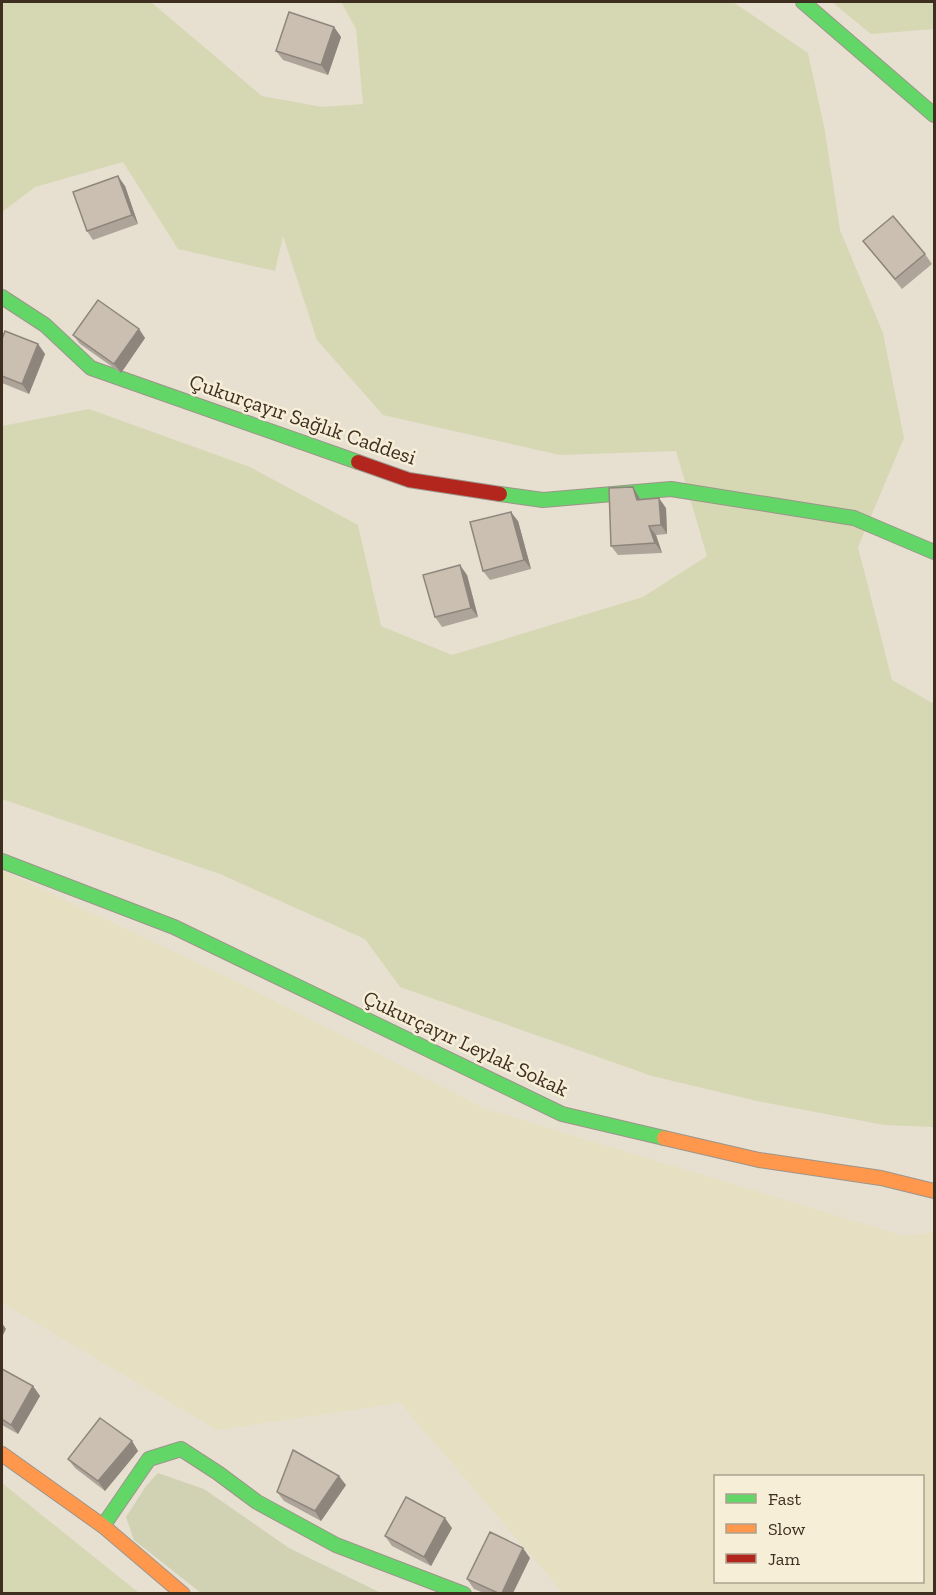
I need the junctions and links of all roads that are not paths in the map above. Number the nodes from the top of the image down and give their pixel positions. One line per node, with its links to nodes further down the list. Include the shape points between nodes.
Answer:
1 (803, 2): 2 (street)
2 (934, 115)
3 (2, 297): 4 (street, Çukurçayır Sağlık Caddesi, via 45,325 91,368 410,480 543,500 671,489 854,518)
4 (934, 552)
5 (2, 861): 6 (street, Çukurçayır Leylak Sokak, via 174,927 562,1114 759,1160 881,1178)
6 (934, 1191)
7 (2, 1454): 8 (street)
8 (104, 1526): 9 (street); 10 (street, via 149,1459 181,1449 257,1502 336,1545)
9 (183, 1593)
10 (464, 1593)

